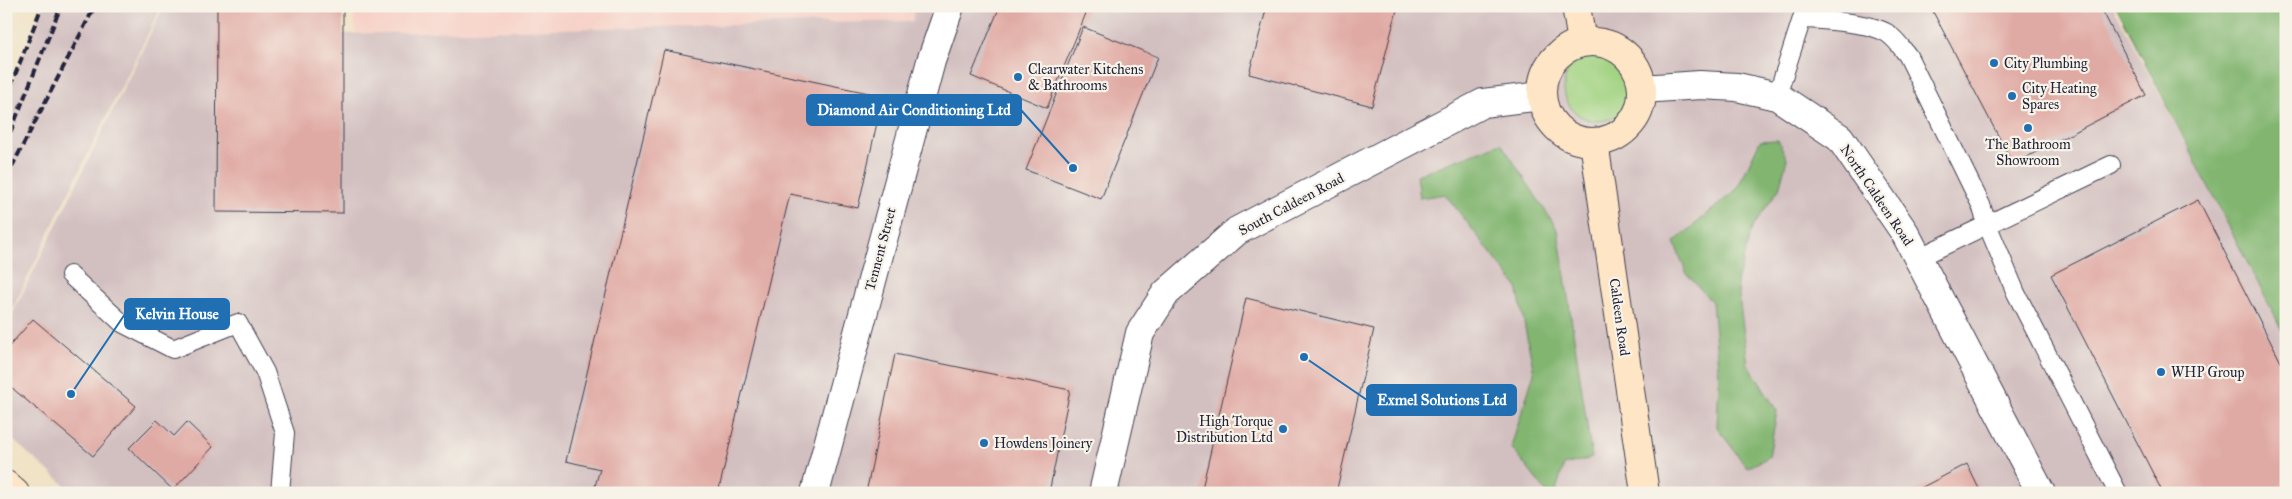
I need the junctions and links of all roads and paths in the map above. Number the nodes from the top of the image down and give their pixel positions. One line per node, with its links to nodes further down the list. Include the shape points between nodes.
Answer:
1 (950, 6): 16 (street, Tennent Street, via 931,62)
2 (1576, 6): 4 (street)
3 (1804, 13): 7 (lane); 10 (lane, via 1880,29 1896,41 1908,56 1981,205)
4 (1582, 42): 5 (street, via 1605,43 1626,54 1638,72); 6 (street, via 1559,53 1551,62 1544,78)
5 (1642, 89): 7 (street, North Caldeen Road, via 1700,85 1737,87); 8 (street, via 1641,104 1634,120 1613,138)
6 (1542, 96): 8 (street, via 1554,123 1566,135); 17 (street, South Caldeen Road, via 1484,103 1237,231 1166,293 1140,333)
7 (1777, 96): 11 (street, North Caldeen Road, via 1840,138 1905,233)
8 (1594, 142): 18 (street, Caldeen Road)
9 (2111, 165): 10 (lane)
10 (1987, 224): 11 (lane); 20 (lane, via 2016,293)
11 (1918, 258): 19 (street, North Caldeen Road)
12 (70, 275): 15 (lane, via 122,323 173,349 238,323 264,372 285,433)
13 (6, 485): 14 (street)
14 (15, 493)
15 (280, 493)
16 (815, 493)
17 (1103, 493)
18 (1645, 493)
19 (2041, 493)
20 (2118, 493)

